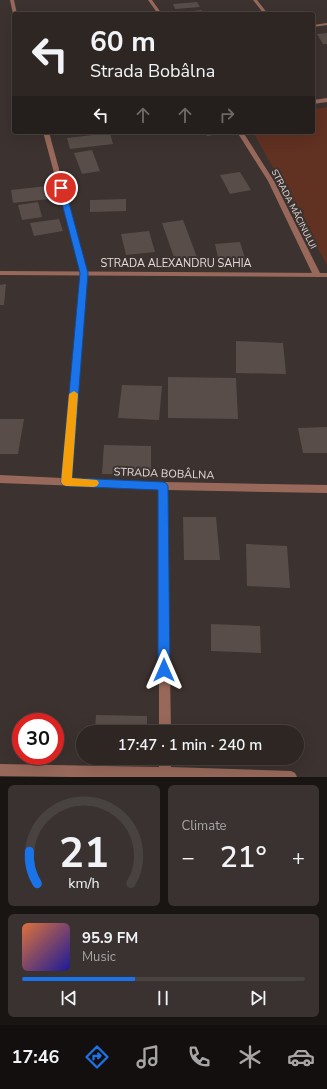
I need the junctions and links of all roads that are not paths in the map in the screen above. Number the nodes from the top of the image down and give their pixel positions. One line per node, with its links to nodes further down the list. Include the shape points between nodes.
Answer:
1 (12, 0): 4 (street)
2 (150, 0): 5 (street)
3 (255, 0): 6 (street)
4 (15, 12)
5 (159, 12)
6 (264, 12)
7 (327, 24): 8 (street)
8 (315, 26)
9 (327, 100): 10 (street)
10 (315, 102)
11 (47, 134): 14 (street)
12 (241, 134): 15 (street, STRADA MĂCINULUI, via 271,181)
13 (0, 273): 14 (street, STRADA ALEXANDRU SAHIA)
14 (84, 273): 15 (street, STRADA ALEXANDRU SAHIA); 18 (street)
15 (317, 275): 16 (street, STRADA ALEXANDRU SAHIA)
16 (327, 275)
17 (0, 479): 18 (street, STRADA BOBÂLNA)
18 (66, 482): 19 (street, STRADA BOBÂLNA)
19 (163, 486): 20 (street, STRADA BOBÂLNA); 21 (street)
20 (327, 489)
21 (165, 725)
22 (0, 770): 23 (street)
23 (165, 775): 24 (street)
24 (291, 777)

